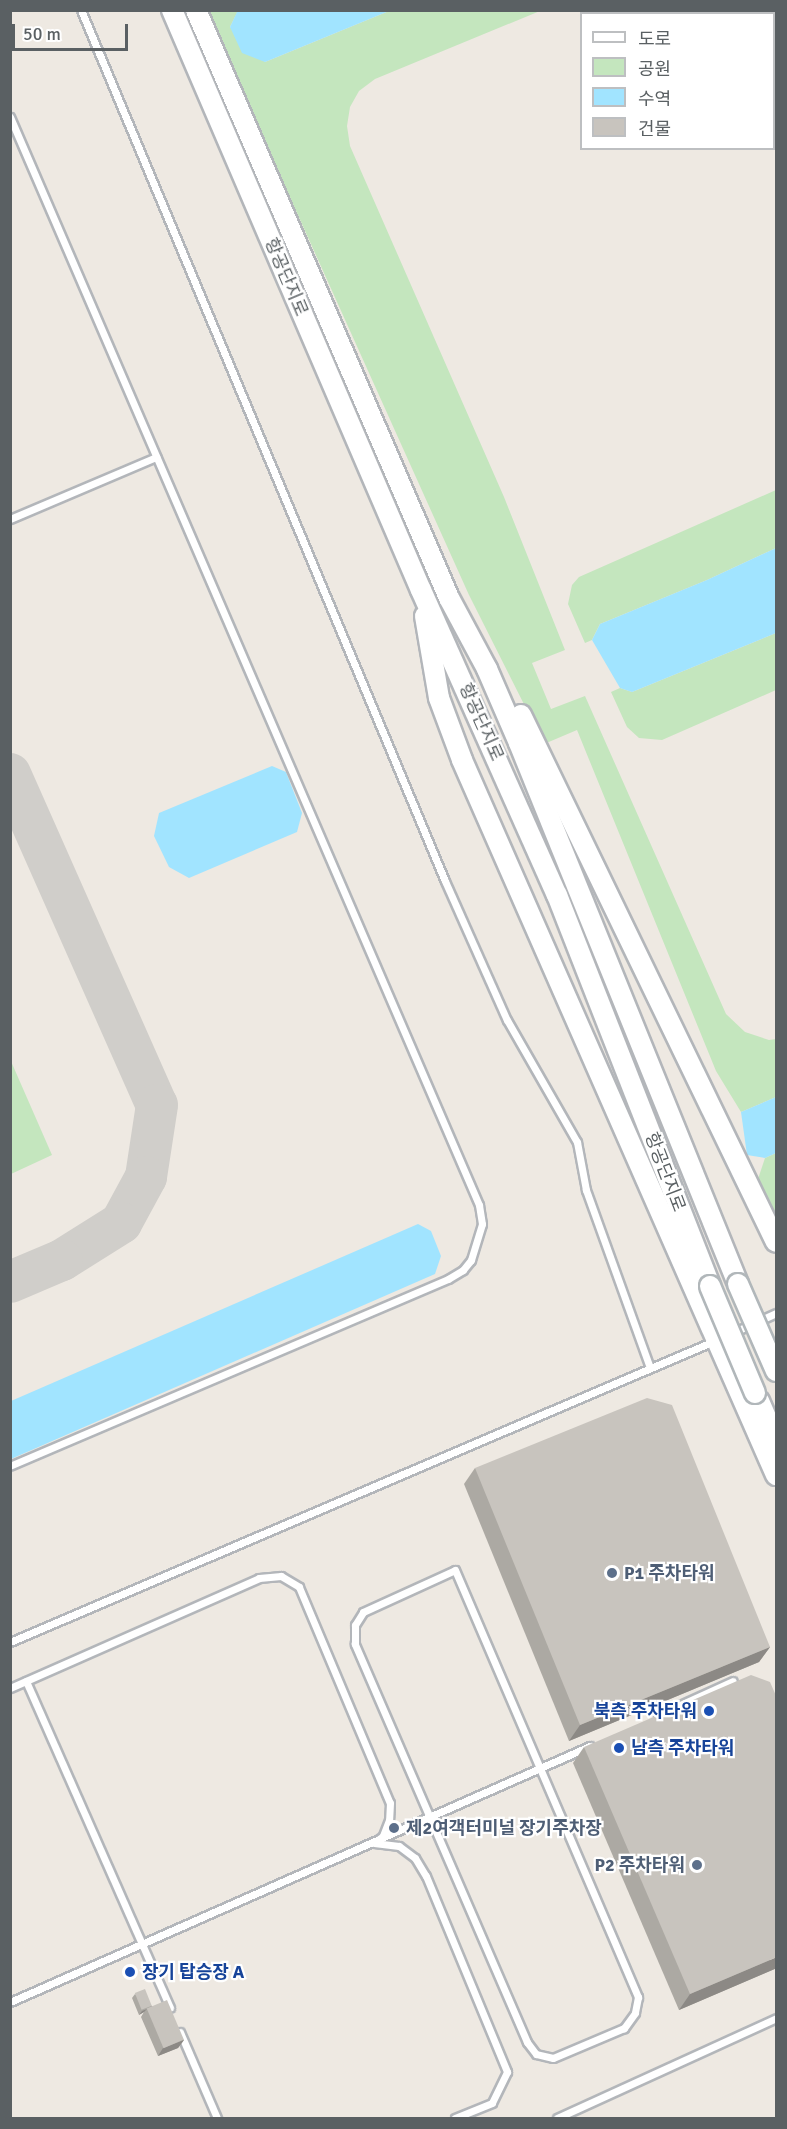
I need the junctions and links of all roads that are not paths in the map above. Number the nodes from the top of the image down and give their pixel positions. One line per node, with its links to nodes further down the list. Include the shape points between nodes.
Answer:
1 (81, 10): 12 (lane, via 445,880 507,1020 577,1142 586,1190)
2 (172, 10): 7 (street, 항공단지로)
3 (196, 10): 8 (street, 항공단지로, via 449,598 492,667)
4 (10, 117): 5 (lane)
5 (156, 457): 6 (lane); 15 (lane, via 479,1205 481,1235 471,1260 448,1279)
6 (10, 519)
7 (421, 590): 11 (street, via 439,698 462,760); 14 (street, 항공단지로, bridge, via 557,895 710,1286)
8 (525, 740): 9 (street); 13 (street, 항공단지로, bridge, via 738,1284)
9 (777, 1242)
10 (777, 1313): 11 (lane)
11 (718, 1339): 12 (lane); 16 (street)
12 (650, 1368): 17 (lane)
13 (777, 1371)
14 (777, 1440)
15 (10, 1466)
16 (777, 1475)
17 (10, 1642)
18 (26, 1681): 20 (lane); 25 (lane, via 259,1578 281,1576 299,1587 390,1803 383,1836); 26 (lane)
19 (733, 1682): 21 (lane)
20 (10, 1688)
21 (647, 1720)
22 (593, 1744): 23 (lane)
23 (540, 1768): 24 (lane); 24 (lane, via 455,1570 363,1612 355,1626 355,1644); 24 (lane, via 638,1997 635,2013 624,2028 553,2058 536,2054 527,2042)
24 (430, 1818): 25 (lane)
25 (374, 1843): 26 (lane); 30 (lane, via 399,1846 415,1858 426,1876 507,2072 492,2103)
26 (142, 1944): 27 (lane); 29 (lane)
27 (10, 2002)
28 (777, 2018): 31 (lane)
29 (217, 2118)
30 (455, 2118)
31 (557, 2118)

